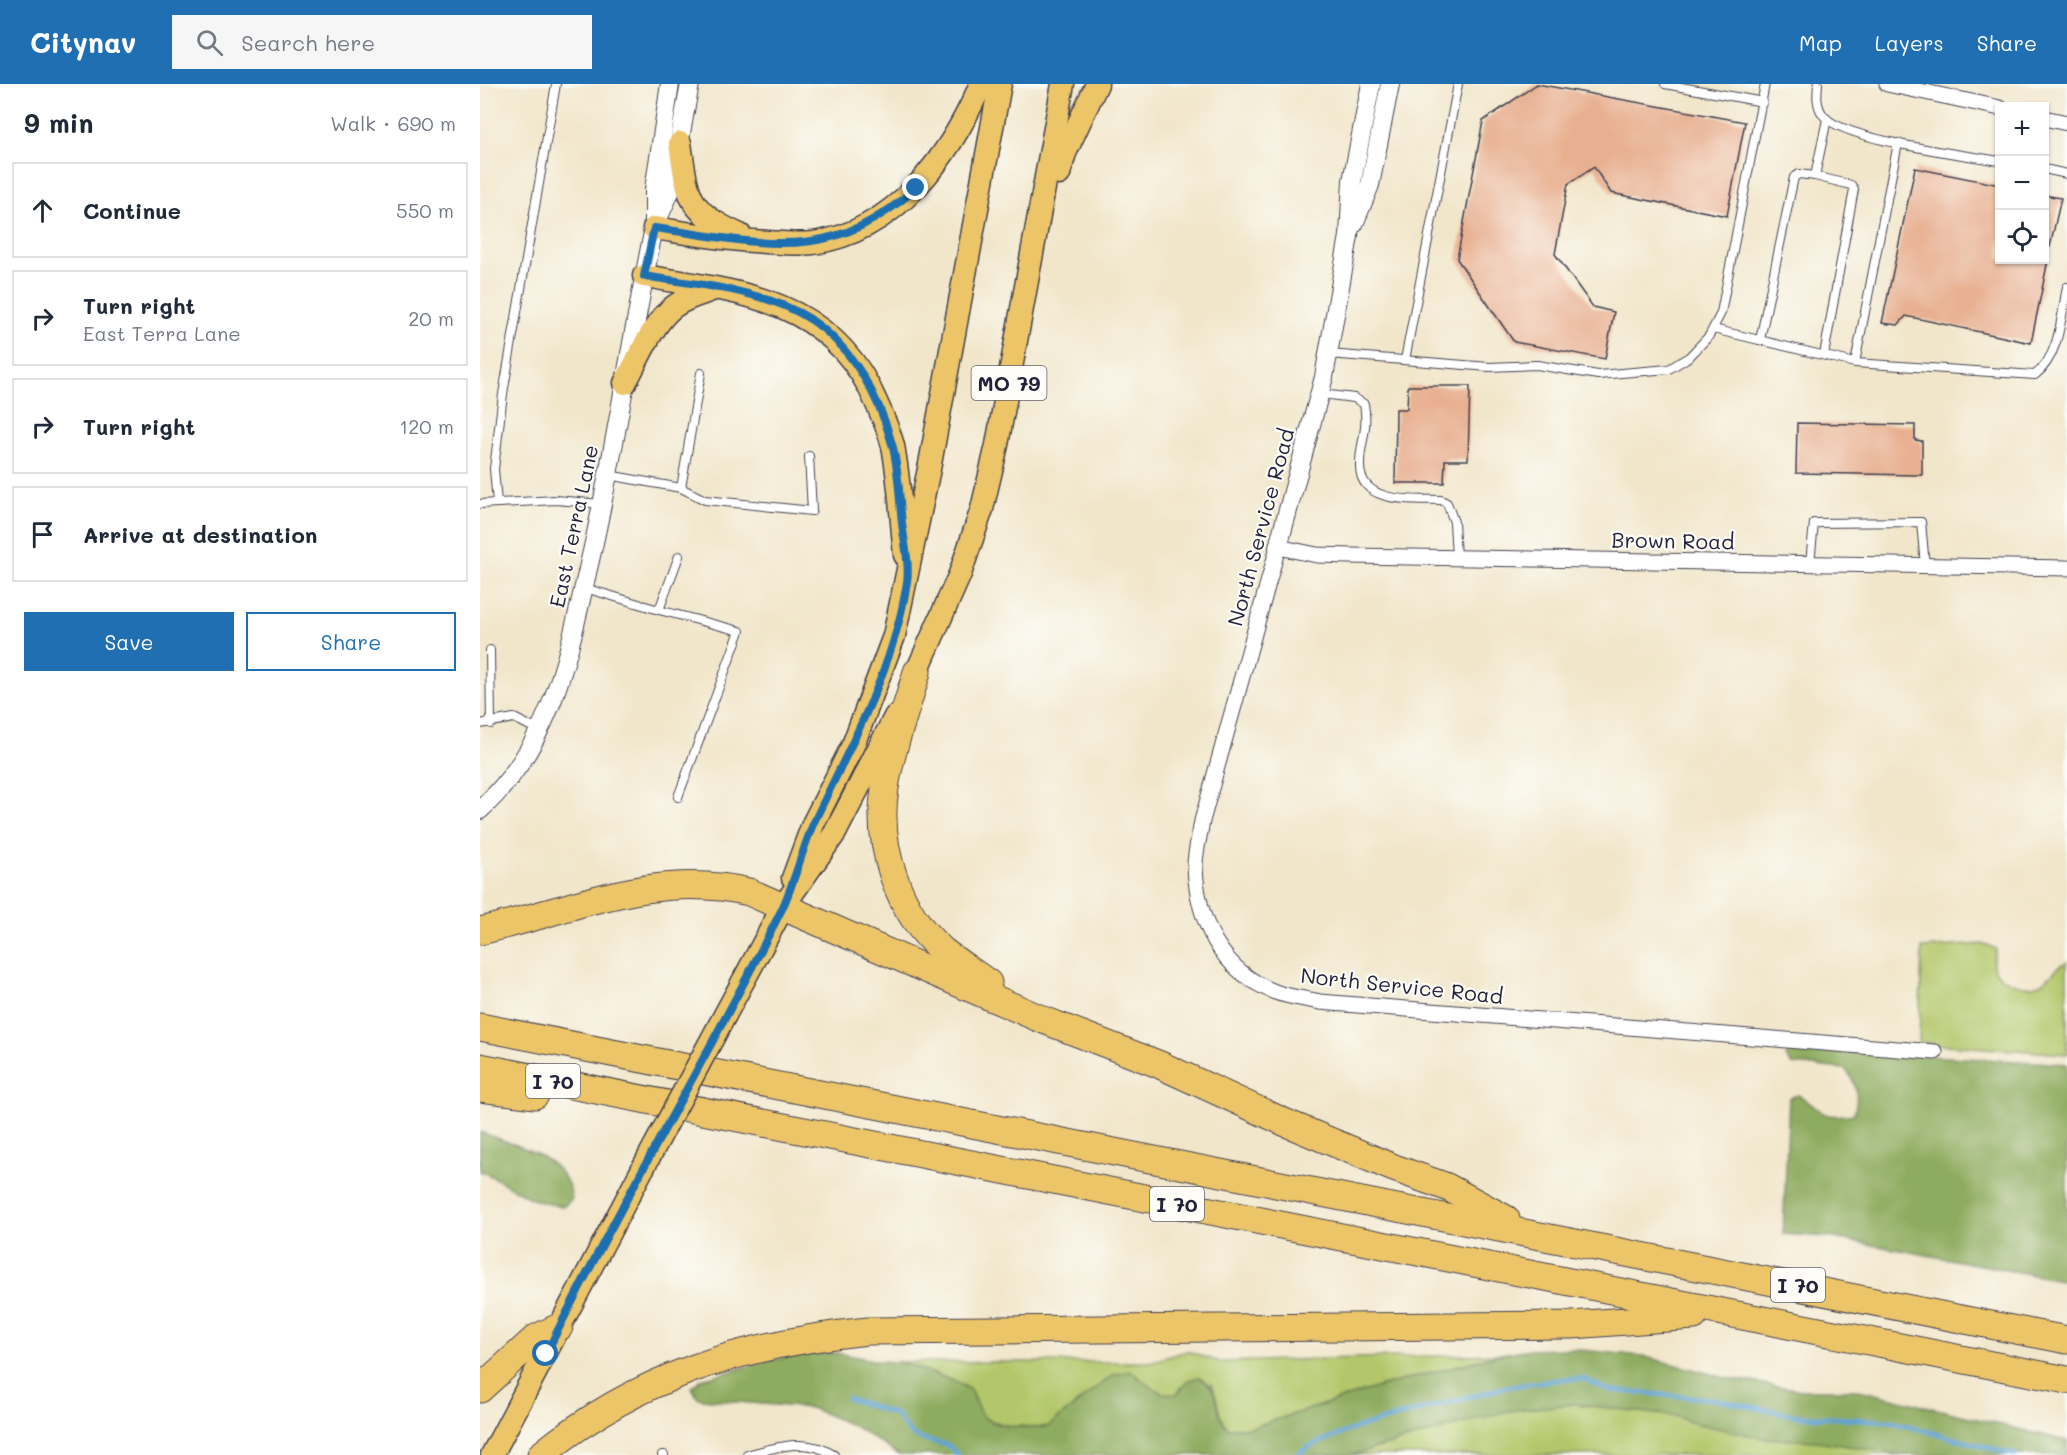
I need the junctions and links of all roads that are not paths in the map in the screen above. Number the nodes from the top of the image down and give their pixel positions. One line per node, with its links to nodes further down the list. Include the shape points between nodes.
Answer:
1 (556, 84): 45 (lane, via 498,429 494,469)
2 (670, 84): 26 (street, East Terra Lane, via 654,190)
3 (690, 84): 20 (street, East Terra Lane)
4 (981, 84): 28 (main road, via 955,137 936,165 895,206 845,234 813,243)
5 (1000, 84): 54 (main road, MO 79)
6 (1063, 84): 32 (main road, MO 79)
7 (1097, 84): 32 (main road, via 1065,153)
8 (1371, 84): 27 (street, North Service Road, via 1352,181)
9 (1390, 84): 27 (street, North Service Road, via 1370,185)
10 (1458, 84): 37 (lane)
11 (1665, 84): 15 (lane)
12 (1766, 84): 15 (lane)
13 (1818, 84): 17 (lane, via 1816,99)
14 (1887, 84): 16 (street)
15 (1763, 102): 33 (lane, via 1721,313)
16 (1995, 107)
17 (1827, 119): 21 (lane, via 1855,132); 25 (lane)
18 (2049, 119): 19 (street)
19 (2067, 123)
20 (680, 143): 26 (street, East Terra Lane, via 670,192); 28 (main road, via 690,198 700,213)
21 (1898, 143): 22 (lane); 38 (lane)
22 (1995, 160)
23 (2049, 170): 24 (lane)
24 (2067, 174)
25 (1815, 176): 34 (lane, via 1794,177); 36 (lane, via 1854,189)
26 (654, 228): 28 (main road, via 731,241); 29 (street, East Terra Lane)
27 (1349, 236): 35 (street, North Service Road)
28 (752, 240)
29 (644, 276): 31 (main road); 40 (street, East Terra Lane)
30 (2067, 287): 38 (lane, via 2054,348 2045,367 2035,375)
31 (719, 288): 40 (main road, via 672,308); 54 (main road, via 767,300 808,319 836,340 857,364 878,404 892,444)
32 (1026, 288): 58 (main road, MO 79, via 998,445 982,509 960,574)
33 (1713, 329): 34 (lane); 37 (lane, via 1689,357 1669,369 1598,375 1537,365 1489,368)
34 (1760, 340): 36 (lane)
35 (1328, 354): 37 (lane); 41 (street, North Service Road)
36 (1824, 356): 38 (lane)
37 (1405, 360)
38 (1856, 363)
39 (701, 373): 44 (lane)
40 (625, 383): 43 (street, East Terra Lane)
41 (1319, 394): 48 (street, North Service Road); 50 (lane, via 1354,398 1364,404 1367,422 1360,469 1367,486 1397,499 1447,503 1454,522)
42 (809, 456): 44 (lane, via 812,511 705,500)
43 (608, 475): 44 (lane); 47 (street, East Terra Lane)
44 (681, 488)
45 (497, 503): 46 (lane); 47 (lane, via 556,500)
46 (480, 504)
47 (602, 504): 55 (street, East Terra Lane)
48 (1278, 547): 50 (street, Brown Road, via 1317,555); 68 (street, North Service Road, via 1202,820 1195,864 1200,909 1217,947 1242,975 1276,992 1320,1002)
49 (679, 556): 56 (lane)
50 (1456, 557): 51 (street, Brown Road)
51 (1810, 563): 52 (street, Brown Road); 52 (lane, via 1814,523 1921,522)
52 (1925, 566): 53 (street, Brown Road)
53 (2067, 568)
54 (908, 578): 64 (main road, MO 79, via 875,692 813,824)
55 (584, 587): 56 (lane); 61 (street, East Terra Lane, via 567,663)
56 (659, 610): 62 (lane, via 740,631)
57 (490, 650): 60 (lane)
58 (917, 672): 64 (main road, MO 79, via 835,833); 66 (highway, via 885,788 884,837 895,881 908,909 942,949)
59 (480, 724): 60 (lane)
60 (491, 724): 61 (lane, via 514,718)
61 (540, 731): 63 (street, East Terra Lane, via 522,764)
62 (678, 797)
63 (480, 810)
64 (784, 905): 65 (highway, via 728,886 662,885 622,892); 66 (highway); 74 (main road, MO 79, bridge)
65 (480, 932)
66 (1041, 1019): 72 (highway, via 1158,1064 1394,1168 1447,1186)
67 (480, 1027): 72 (highway, I 70)
68 (1935, 1052)
69 (480, 1067): 71 (highway, I 70)
70 (480, 1088): 71 (highway, via 564,1100)
71 (625, 1095): 73 (highway, I 70)
72 (1528, 1231): 75 (highway, I 70)
73 (1728, 1313): 76 (highway, I 70); 79 (highway, via 1572,1325 868,1331 811,1336 691,1367 583,1423)
74 (559, 1327): 77 (highway, via 536,1338); 78 (main road, MO 79)
75 (2067, 1340)
76 (2067, 1380)
77 (480, 1389)
78 (492, 1455)
79 (541, 1455)
80 (747, 1455): 81 (lane, via 802,1444 819,1446)
81 (834, 1455)

